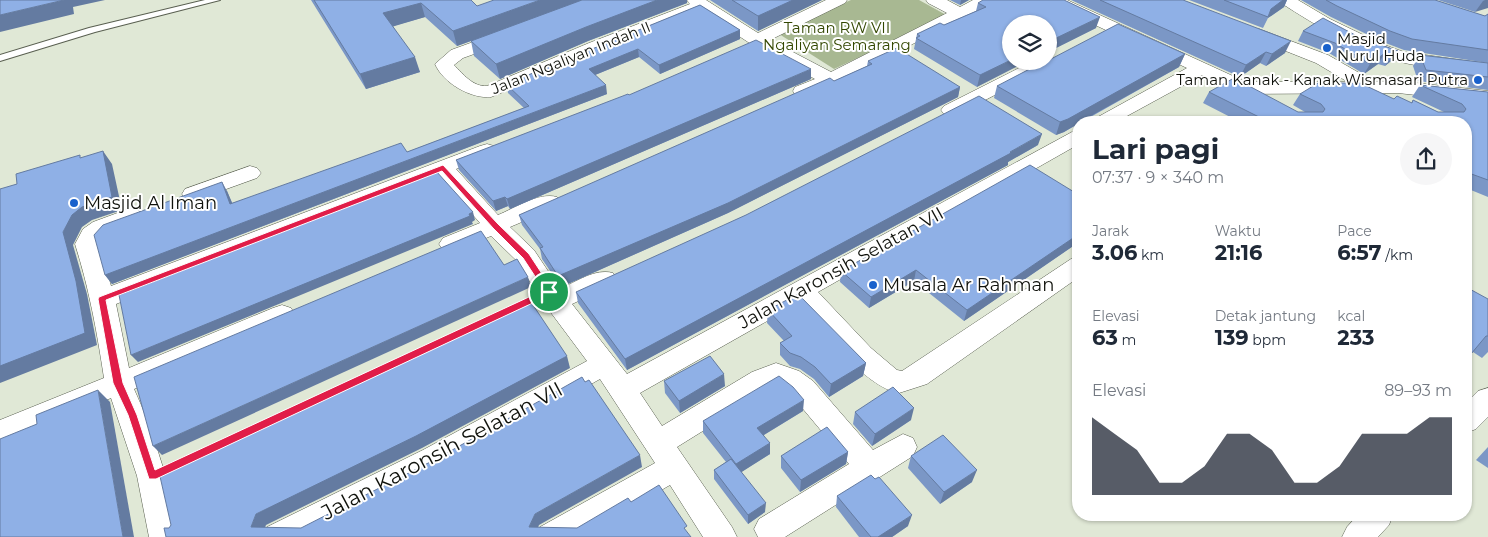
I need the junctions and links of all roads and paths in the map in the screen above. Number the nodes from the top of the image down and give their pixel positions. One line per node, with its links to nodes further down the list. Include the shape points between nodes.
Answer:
1 (216, 0): 19 (lane, via 92,30)
2 (934, 0): 8 (street)
3 (986, 0): 8 (street)
4 (1054, 0): 9 (street)
5 (1287, 0): 21 (street, via 1324,23 1376,48 1401,56)
6 (825, 2): 13 (street)
7 (699, 3): 11 (street, Jalan Ngaliyan Indah II, via 491,91 478,93 472,90 445,67 444,64 457,54); 13 (street)
8 (960, 13): 15 (street)
9 (1115, 27): 12 (street); 20 (street)
10 (1239, 27): 25 (street, via 1322,59)
11 (517, 32)
12 (1098, 36)
13 (757, 40): 14 (street); 23 (street)
14 (741, 47)
15 (894, 47): 18 (street); 23 (street)
16 (1065, 52): 17 (street)
17 (1057, 56)
18 (910, 57)
19 (0, 58)
20 (1200, 68): 24 (street); 30 (street)
21 (1488, 69)
22 (1030, 70): 31 (street)
23 (830, 79): 27 (street)
24 (1238, 86): 25 (street); 28 (street)
25 (1372, 88): 26 (street, via 1398,87); 29 (street)
26 (1488, 97)
27 (785, 99)
28 (1269, 104)
29 (1412, 106)
30 (1114, 116)
31 (932, 120)
32 (1072, 137): 43 (street, Jalan Karonsih Selatan VII, via 1050,142)
33 (504, 144): 34 (street)
34 (443, 168): 39 (street); 45 (street)
35 (250, 173): 37 (street)
36 (568, 194): 39 (street)
37 (176, 200)
38 (148, 210): 45 (street, via 101,227 91,235 87,244)
39 (495, 226): 40 (street); 44 (street, via 526,256)
40 (431, 253)
41 (1072, 270): 43 (street, via 906,382 896,382 887,377 867,360)
42 (619, 272): 44 (street)
43 (802, 290): 49 (street, Jalan Karonsih Selatan VII)
44 (545, 298): 47 (street)
45 (102, 299): 48 (street)
46 (302, 307): 48 (street)
47 (605, 364): 49 (street); 60 (street, Jalan Karonsih Selatan VII, via 433,459)
48 (118, 383): 52 (street); 59 (street, via 161,472)
49 (623, 389): 53 (street)
50 (1488, 399): 51 (street)
51 (1472, 415)
52 (0, 433)
53 (656, 444): 55 (street); 56 (street, via 776,374 803,389)
54 (903, 447): 56 (street)
55 (675, 467): 61 (street); 62 (street)
56 (870, 468): 58 (street)
57 (1373, 521): 63 (street)
58 (770, 529)
59 (165, 537)
60 (278, 537)
61 (551, 537)
62 (721, 537)
63 (1358, 537)

